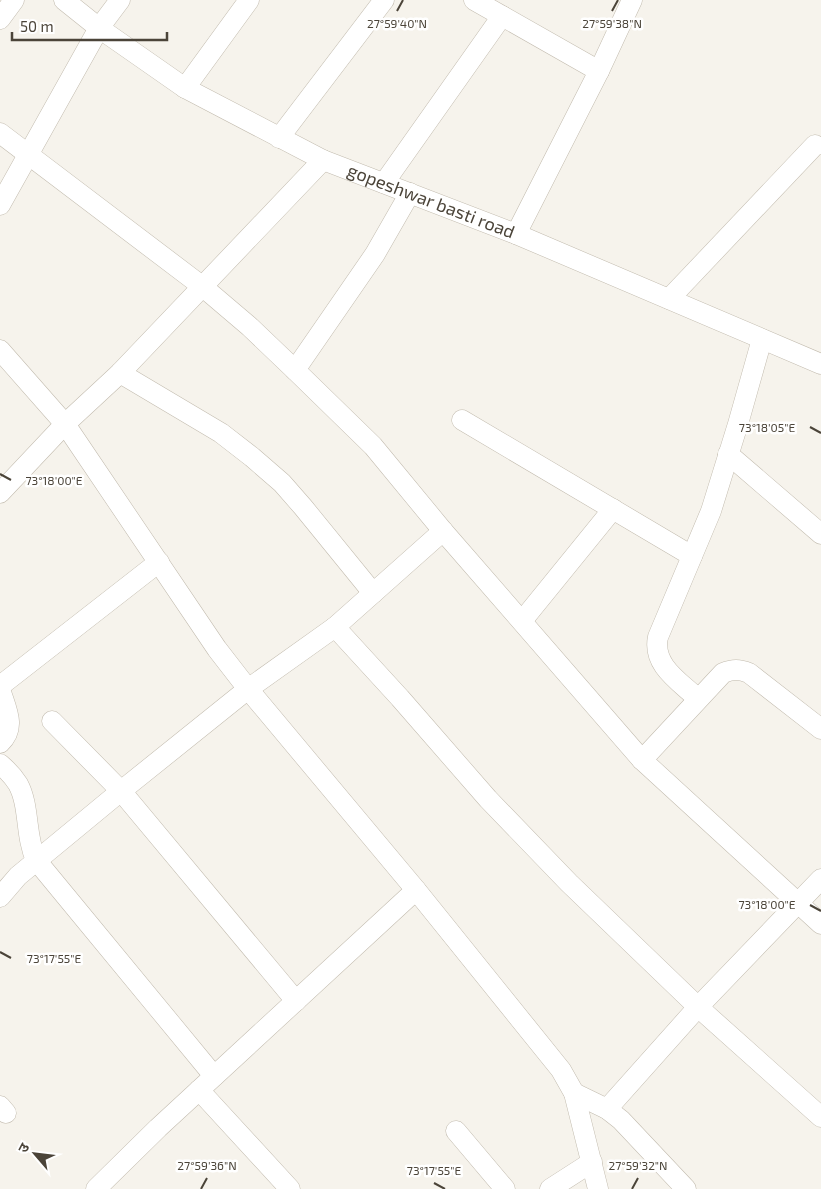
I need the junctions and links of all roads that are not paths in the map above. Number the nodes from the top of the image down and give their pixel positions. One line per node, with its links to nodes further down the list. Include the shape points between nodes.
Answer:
1 (14, 0): 9 (street)
2 (64, 0): 10 (street, gopeshwar basti road)
3 (120, 0): 10 (street)
4 (249, 0): 12 (street)
5 (384, 0): 14 (street)
6 (474, 0): 8 (street)
7 (632, 0): 11 (street)
8 (502, 16): 11 (street); 18 (street)
9 (0, 19)
10 (98, 28): 12 (street, gopeshwar basti road); 16 (street)
11 (599, 71): 21 (street)
12 (184, 88): 14 (street, gopeshwar basti road)
13 (0, 133): 16 (street)
14 (279, 138): 17 (street, gopeshwar basti road)
15 (814, 145): 23 (street)
16 (27, 154): 20 (street); 22 (street)
17 (323, 160): 18 (street, gopeshwar basti road); 22 (street)
18 (384, 183): 19 (street, gopeshwar basti road)
19 (410, 193): 21 (street, gopeshwar basti road); 27 (street, via 375,254)
20 (0, 205)
21 (516, 234): 23 (street, gopeshwar basti road)
22 (203, 287): 27 (street); 28 (street)
23 (669, 299): 24 (street, gopeshwar basti road)
24 (762, 339): 26 (street, gopeshwar basti road); 31 (street)
25 (0, 350): 30 (street)
26 (821, 364)
27 (295, 370): 34 (street, via 373,446)
28 (120, 373): 30 (street); 38 (street, via 221,433 282,483)
29 (462, 420): 33 (street)
30 (65, 424): 32 (street); 37 (street)
31 (728, 454): 35 (street); 36 (street, via 711,511)
32 (0, 494)
33 (613, 509): 36 (street); 39 (street)
34 (442, 531): 38 (street); 39 (street)
35 (821, 534)
36 (692, 556): 44 (street, via 656,647 665,668)
37 (159, 562): 41 (street); 42 (street)
38 (373, 593): 40 (street)
39 (522, 621): 48 (street)
40 (335, 627): 42 (street); 58 (street, via 488,799 569,883)
41 (0, 686)
42 (248, 689): 50 (street); 53 (street)
43 (0, 690): 47 (street, via 10,725 9,732)
44 (697, 698): 46 (street, via 722,673 739,669 749,673); 48 (street)
45 (52, 721): 50 (street)
46 (821, 729)
47 (0, 743)
48 (642, 760): 55 (street)
49 (0, 764): 51 (street, via 13,776 23,795 31,849)
50 (121, 791): 51 (street); 57 (street)
51 (36, 860): 54 (street); 59 (street)
52 (821, 879): 55 (street)
53 (416, 890): 57 (street); 61 (street, via 561,1070)
54 (1, 892)
55 (798, 904): 56 (street); 58 (street)
56 (821, 924)
57 (296, 1001): 59 (street)
58 (698, 1007): 62 (street); 63 (street)
59 (214, 1076): 60 (street)
60 (199, 1090): 66 (street); 67 (street)
61 (574, 1093): 62 (street); 65 (street)
62 (607, 1109): 71 (street)
63 (821, 1117)
64 (456, 1131): 68 (street)
65 (592, 1162): 69 (street); 70 (street)
66 (96, 1189)
67 (290, 1189)
68 (505, 1189)
69 (550, 1189)
70 (598, 1189)
71 (686, 1189)

